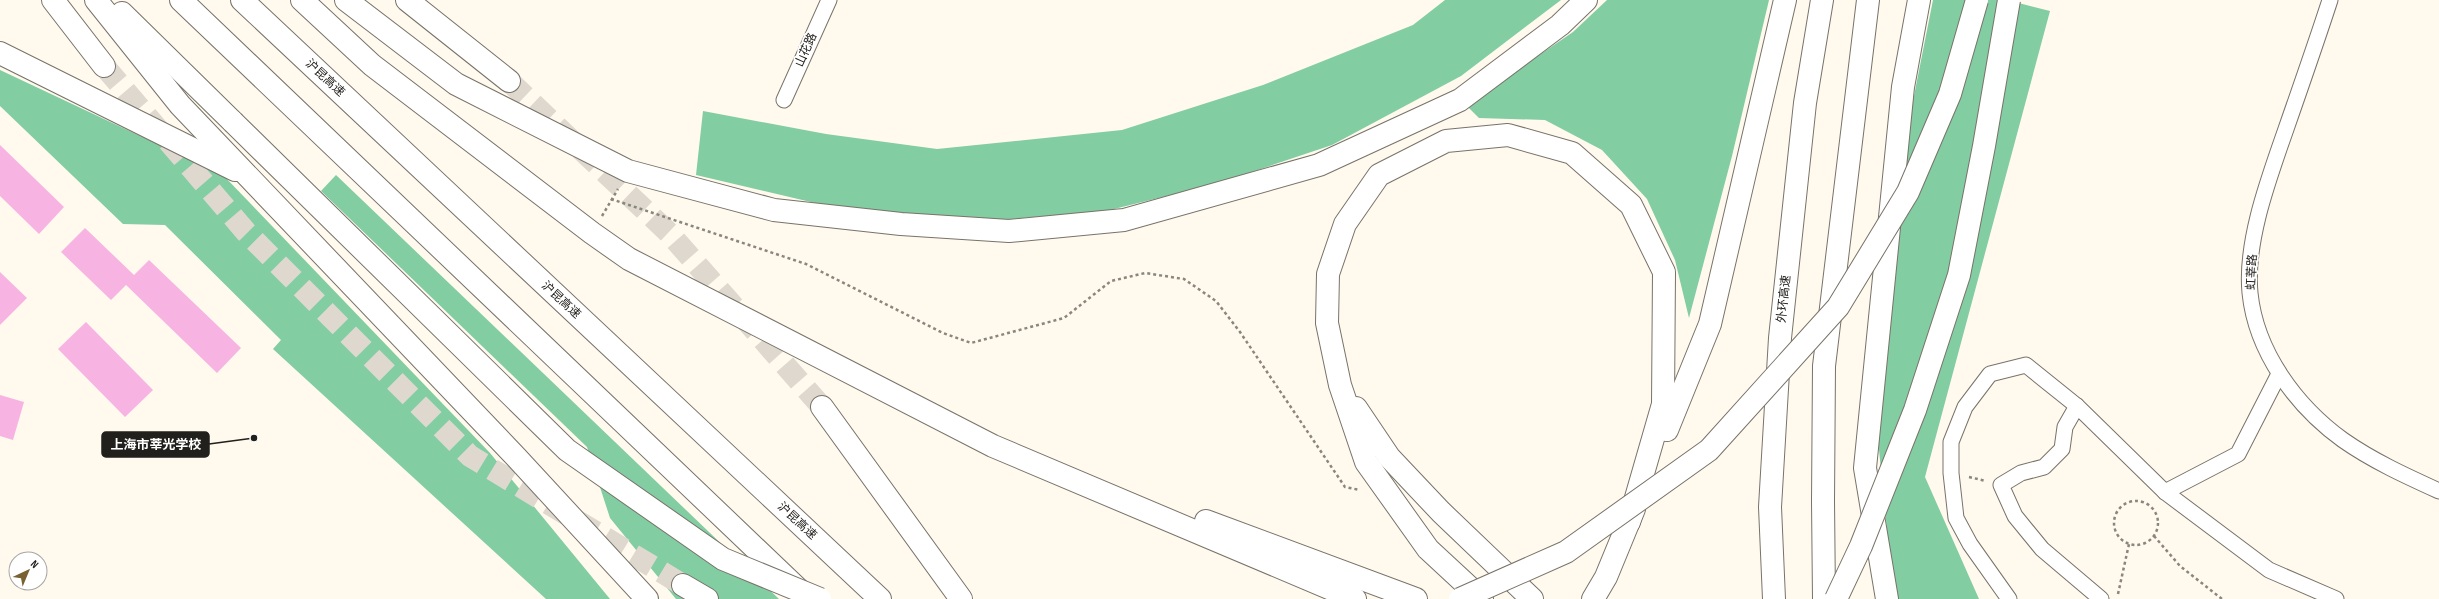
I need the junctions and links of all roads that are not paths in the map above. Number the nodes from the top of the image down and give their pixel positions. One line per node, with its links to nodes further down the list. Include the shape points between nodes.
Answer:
1 (54, 0): 19 (highway)
2 (96, 0): 22 (highway, via 180,105)
3 (108, 0): 35 (highway, bridge, via 567,450 723,559)
4 (180, 0): 34 (highway)
5 (242, 0): 36 (highway, 沪昆高速)
6 (302, 0): 27 (highway, via 372,65 630,259)
7 (346, 0): 10 (highway, via 456,84 628,171 774,210 901,224 1009,231 1124,220 1319,165 1460,100 1560,25)
8 (407, 0): 20 (highway)
9 (829, 0): 21 (street, 山花路)
10 (1586, 0)
11 (1785, 0): 30 (highway, bridge, via 1710,324)
12 (1822, 0): 44 (highway, 外环高速, via 1805,103 1780,338 1770,507)
13 (1868, 0): 45 (highway, bridge, via 1824,366)
14 (1919, 0): 47 (highway, bridge, via 1903,87 1865,468)
15 (1977, 0): 40 (highway, bridge, via 1950,94 1908,192 1838,307 1710,450 1566,552)
16 (2009, 0): 46 (highway, bridge, via 1959,275 1915,410 1861,546)
17 (2330, 0): 23 (street, 虹莘路, via 2274,164 2260,211 2252,253 2250,293 2260,336)
18 (0, 53): 22 (highway)
19 (104, 66)
20 (509, 81)
21 (784, 100)
22 (249, 177): 32 (highway, via 516,457)
23 (2279, 374): 28 (street, 虹莘路, via 2308,410 2343,440 2383,465); 29 (street, via 2238,454)
24 (1340, 385): 30 (highway, via 1327,322 1328,274 1345,224 1379,175 1446,141 1508,135 1572,152 1631,205 1664,272 1663,404); 41 (highway, via 1366,462 1428,549); 42 (highway, via 1389,457 1441,512)
25 (2077, 406): 29 (street); 48 (street, via 2026,365 1990,374 1965,407 1951,442 1951,473 1956,518 1970,544); 49 (street, via 2065,427 2062,449 2044,467 2021,473 2001,484 2015,516 2042,549)
26 (822, 407): 37 (highway)
27 (993, 446): 38 (highway); 39 (highway, via 1265,542)
28 (2439, 491)
29 (2166, 492): 50 (street, via 2270,570)
30 (1629, 522): 43 (highway, via 1606,577)
31 (684, 585): 33 (highway)
32 (647, 599)
33 (708, 599)
34 (808, 599)
35 (820, 599)
36 (880, 599)
37 (961, 599)
38 (1355, 599)
39 (1416, 599)
40 (1460, 599)
41 (1482, 599)
42 (1532, 599)
43 (1593, 599)
44 (1774, 599)
45 (1824, 599)
46 (1836, 599)
47 (1887, 599)
48 (2009, 599)
49 (2101, 599)
50 (2336, 599)

